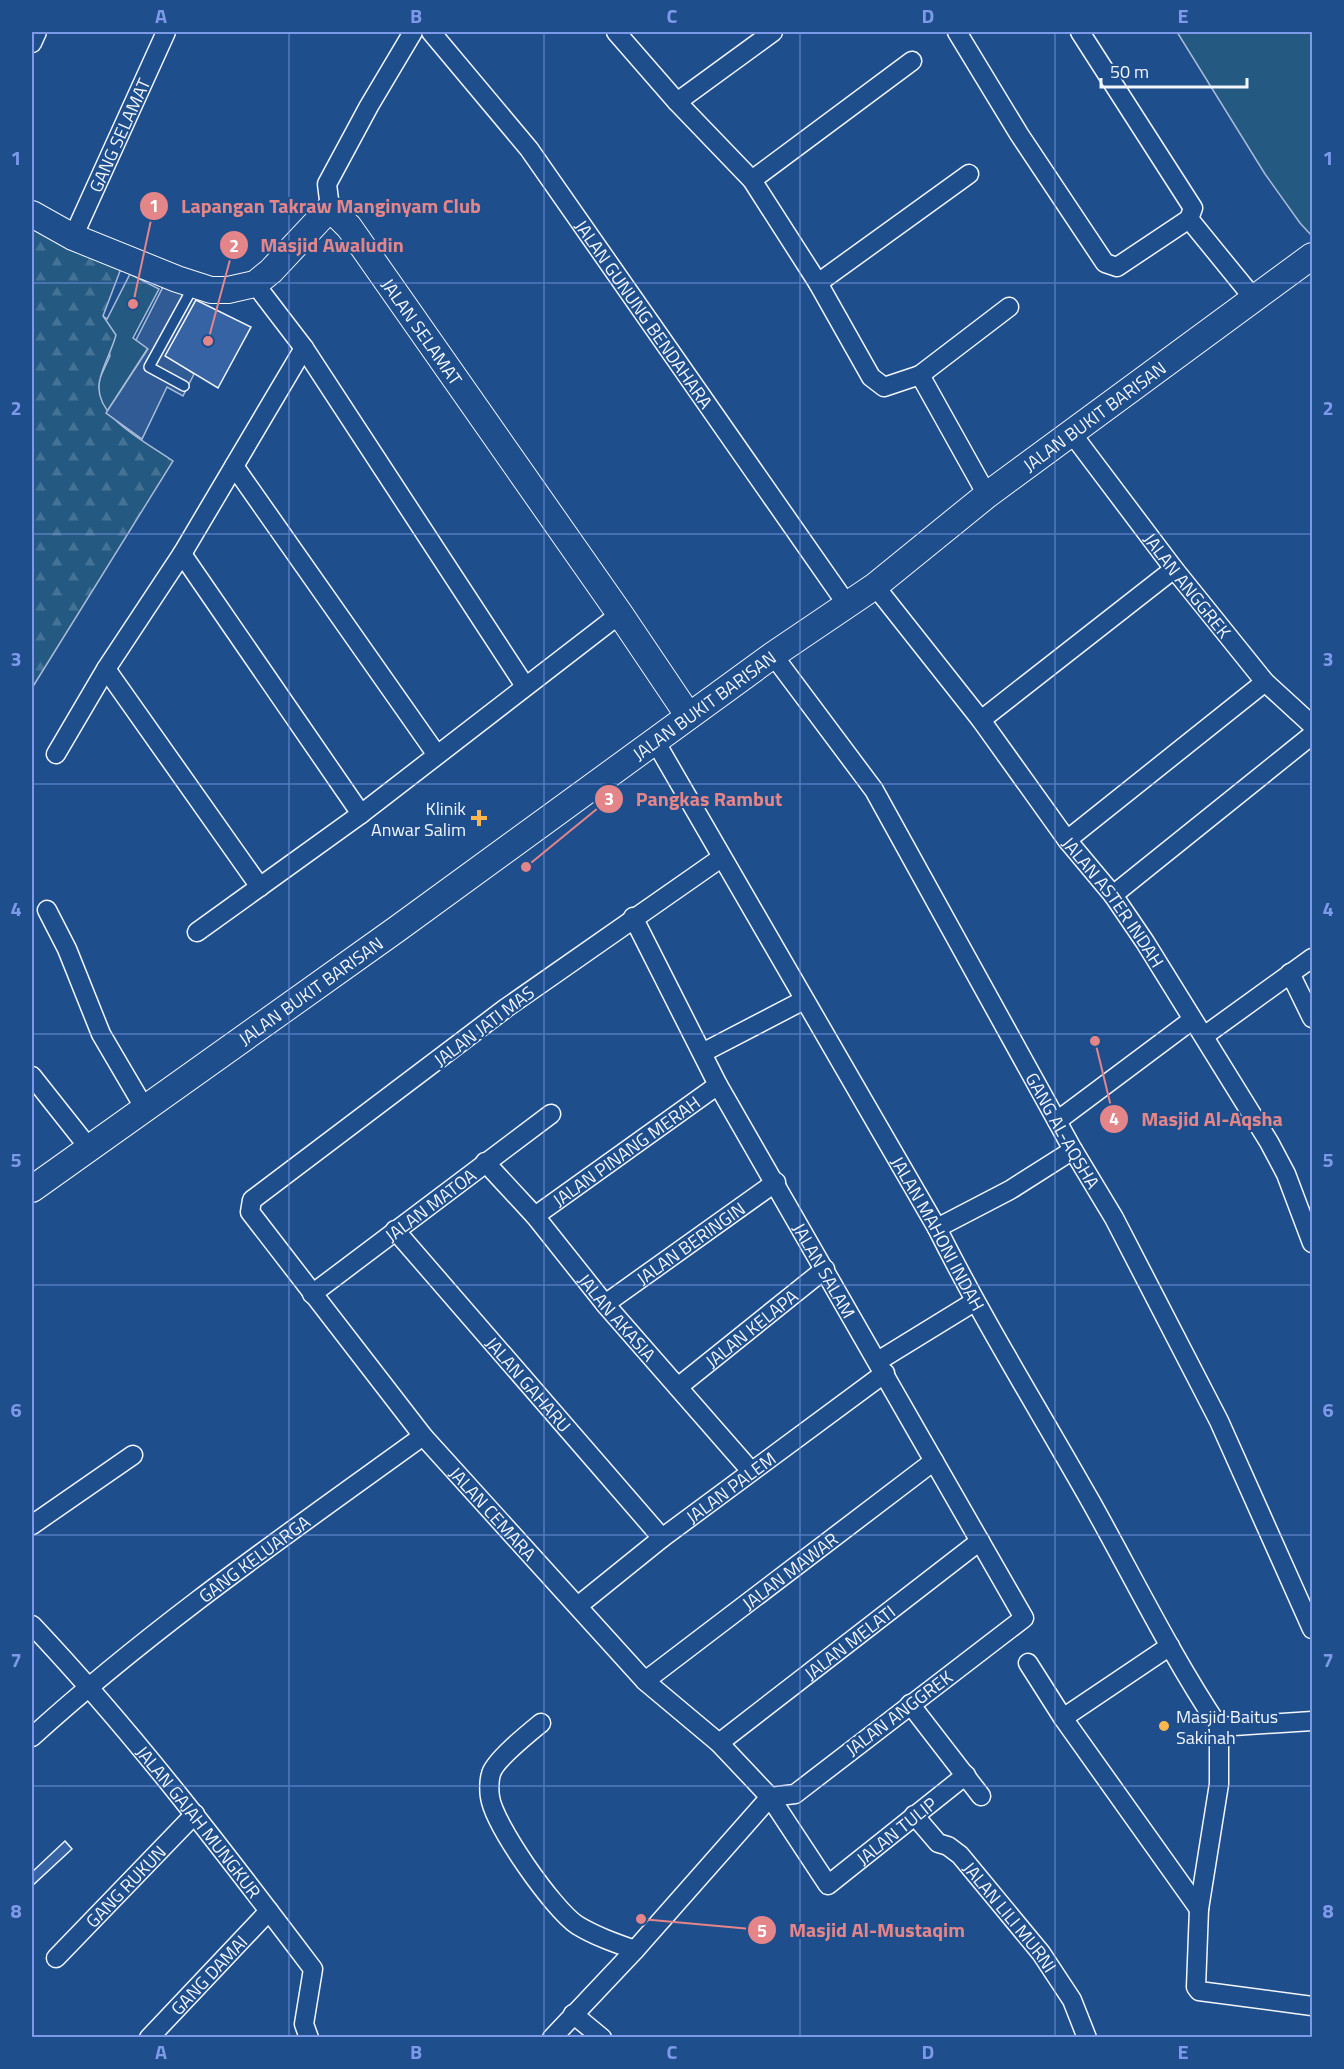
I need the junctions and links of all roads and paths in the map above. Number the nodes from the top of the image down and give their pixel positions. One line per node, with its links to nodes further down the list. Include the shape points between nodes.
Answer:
1 (37, 32): 9 (street)
2 (166, 32): 17 (street, GANG SELAMAT)
3 (413, 32): 14 (street, via 327,184)
4 (431, 32): 33 (street, JALAN GUNUNG BENDAHARA, via 529,149)
5 (616, 32): 11 (street)
6 (773, 32): 11 (street)
7 (957, 32): 16 (street, via 1105,263 1117,267)
8 (1080, 32): 16 (street, via 1192,206)
9 (32, 43)
10 (912, 61): 13 (street)
11 (677, 102): 13 (street)
12 (969, 174): 19 (street)
13 (752, 180): 19 (street)
14 (330, 207): 20 (main road); 34 (main road, JALAN SELAMAT, via 349,227)
15 (32, 214): 17 (main road)
16 (1189, 219): 22 (street)
17 (74, 237): 21 (main road)
18 (1312, 256): 22 (main road, JALAN BUKIT BARISAN)
19 (818, 283): 25 (street, via 871,377 884,387)
20 (255, 284): 21 (main road, via 228,290); 24 (street)
21 (195, 285): 26 (lane, via 149,367)
22 (1255, 300): 27 (main road, JALAN BUKIT BARISAN)
23 (1009, 307): 25 (street)
24 (304, 348): 28 (street); 38 (street)
25 (920, 375): 29 (street)
26 (184, 386)
27 (1073, 435): 29 (main road, JALAN BUKIT BARISAN); 31 (street, JALAN ANGGREK)
28 (234, 466): 30 (street); 45 (street)
29 (987, 495): 32 (main road, JALAN BUKIT BARISAN)
30 (182, 554): 36 (street); 46 (street)
31 (1174, 569): 37 (street, JALAN ANGGREK); 40 (street)
32 (875, 586): 33 (main road, JALAN BUKIT BARISAN); 40 (street, JALAN ASTER INDAH)
33 (848, 606): 35 (main road, JALAN BUKIT BARISAN)
34 (620, 614): 38 (street); 39 (main road, JALAN SELAMAT)
35 (773, 655): 39 (main road, JALAN BUKIT BARISAN); 65 (street, GANG AL-AQSHA, via 874,790)
36 (106, 669): 44 (street); 49 (street)
37 (1265, 681): 41 (street, JALAN ANGGREK); 47 (street)
38 (525, 686): 45 (street)
39 (688, 715): 43 (main road, JALAN BUKIT BARISAN)
40 (981, 720): 47 (street, JALAN ASTER INDAH)
41 (1312, 725)
42 (1312, 735): 50 (street)
43 (655, 741): 48 (street, JALAN MAHONI INDAH); 63 (main road, JALAN BUKIT BARISAN)
44 (56, 754)
45 (437, 755): 46 (street)
46 (362, 814): 49 (street)
47 (1067, 840): 50 (street, JALAN ASTER INDAH)
48 (721, 858): 52 (street, JALAN JATI MAS); 56 (street, JALAN MAHONI INDAH)
49 (260, 887): 53 (street)
50 (1113, 895): 58 (street, JALAN ASTER INDAH)
51 (47, 910): 63 (street, via 101,1034)
52 (633, 917): 60 (street, JALAN SALAM); 71 (street, JALAN JATI MAS)
53 (196, 932)
54 (1312, 958): 55 (street)
55 (1290, 973): 57 (street); 59 (street)
56 (804, 1000): 60 (street); 73 (street, JALAN MAHONI INDAH)
57 (1312, 1018)
58 (1192, 1020): 59 (street, JALAN ASTER INDAH); 65 (street)
59 (1203, 1036): 75 (street, JALAN ASTER INDAH, via 1286,1174)
60 (704, 1052): 62 (street, JALAN SALAM)
61 (32, 1076): 66 (street)
62 (718, 1085): 69 (street, JALAN SALAM); 72 (street, JALAN PINANG MERAH)
63 (145, 1109): 66 (main road, JALAN BUKIT BARISAN)
64 (550, 1114): 68 (street, JALAN MATOA)
65 (1057, 1121): 67 (street, GANG AL-AQSHA)
66 (89, 1148): 70 (main road, JALAN BUKIT BARISAN)
67 (1073, 1150): 73 (street, via 997,1198); 92 (street, GANG AL-AQSHA, via 1219,1421)
68 (485, 1162): 72 (street, JALAN AKASIA); 74 (street, JALAN MATOA)
69 (776, 1182): 76 (street, JALAN SALAM); 79 (street, JALAN BERINGIN)
70 (32, 1189)
71 (252, 1200): 77 (street, JALAN CEMARA, via 250,1212)
72 (536, 1216): 79 (street, JALAN AKASIA)
73 (937, 1228): 78 (street, JALAN MAHONI INDAH)
74 (396, 1230): 77 (street, JALAN MATOA); 87 (street, JALAN GAHARU)
75 (1312, 1243)
76 (825, 1269): 80 (street, JALAN SALAM); 81 (street, JALAN KELAPA)
77 (312, 1294): 82 (street, JALAN CEMARA)
78 (974, 1302): 80 (street, JALAN PALEM); 93 (street, JALAN MAHONI INDAH)
79 (605, 1304): 81 (street, JALAN AKASIA)
80 (881, 1367): 84 (street, JALAN SALAM); 85 (street, JALAN PALEM)
81 (678, 1387): 85 (street, JALAN AKASIA)
82 (423, 1436): 89 (street, JALAN CEMARA); 96 (street, GANG KELUARGA)
83 (133, 1455): 86 (street)
84 (934, 1461): 88 (street, JALAN SALAM); 95 (street, JALAN MAWAR)
85 (751, 1471): 87 (street, JALAN PALEM)
86 (32, 1525)
87 (662, 1538): 89 (street, JALAN PALEM)
88 (980, 1540): 90 (street, JALAN SALAM); 103 (street, JALAN MELATI)
89 (579, 1605): 95 (street, JALAN CEMARA)
90 (1024, 1618): 97 (street, JALAN ANGGREK)
91 (32, 1625): 96 (street, JALAN GAJAH MUNGKUR)
92 (1312, 1629)
93 (1170, 1646): 98 (street); 101 (street, JALAN MAHONI INDAH)
94 (1028, 1663): 98 (street)
95 (645, 1681): 103 (street, JALAN CEMARA)
96 (88, 1685): 102 (street, GANG KELUARGA); 107 (street, JALAN GAJAH MUNGKUR)
97 (910, 1704): 104 (street); 106 (street, JALAN ANGGREK, via 795,1794)
98 (1063, 1718): 110 (street)
99 (1312, 1721): 101 (street)
100 (542, 1723): 112 (street, via 520,1739 491,1773 490,1798 494,1809 536,1879 575,1923 605,1940)
101 (1218, 1727): 110 (street, via 1219,1784)
102 (32, 1737)
103 (719, 1743): 106 (street, JALAN CEMARA)
104 (966, 1775): 105 (street); 108 (street, JALAN TULIP)
105 (981, 1796)
106 (770, 1797): 109 (street, JALAN CEMARA); 112 (street)
107 (195, 1814): 111 (street, JALAN GAJAH MUNGKUR); 113 (street, GANG RUKUN)
108 (914, 1815): 109 (street, JALAN TULIP); 120 (street, JALAN LILI MURNI, via 938,1843 960,1855 1041,1953 1072,2000)
109 (828, 1885)
110 (1199, 1909): 114 (street, via 1199,1991)
111 (269, 1911): 116 (street, GANG DAMAI); 117 (street, JALAN GAJAH MUNGKUR, via 313,1969 304,2024)
112 (635, 1950): 115 (street)
113 (56, 1958)
114 (1312, 2006)
115 (573, 2013): 118 (street); 119 (street)
116 (149, 2037)
117 (309, 2037)
118 (552, 2037)
119 (602, 2037)
120 (1087, 2037)

